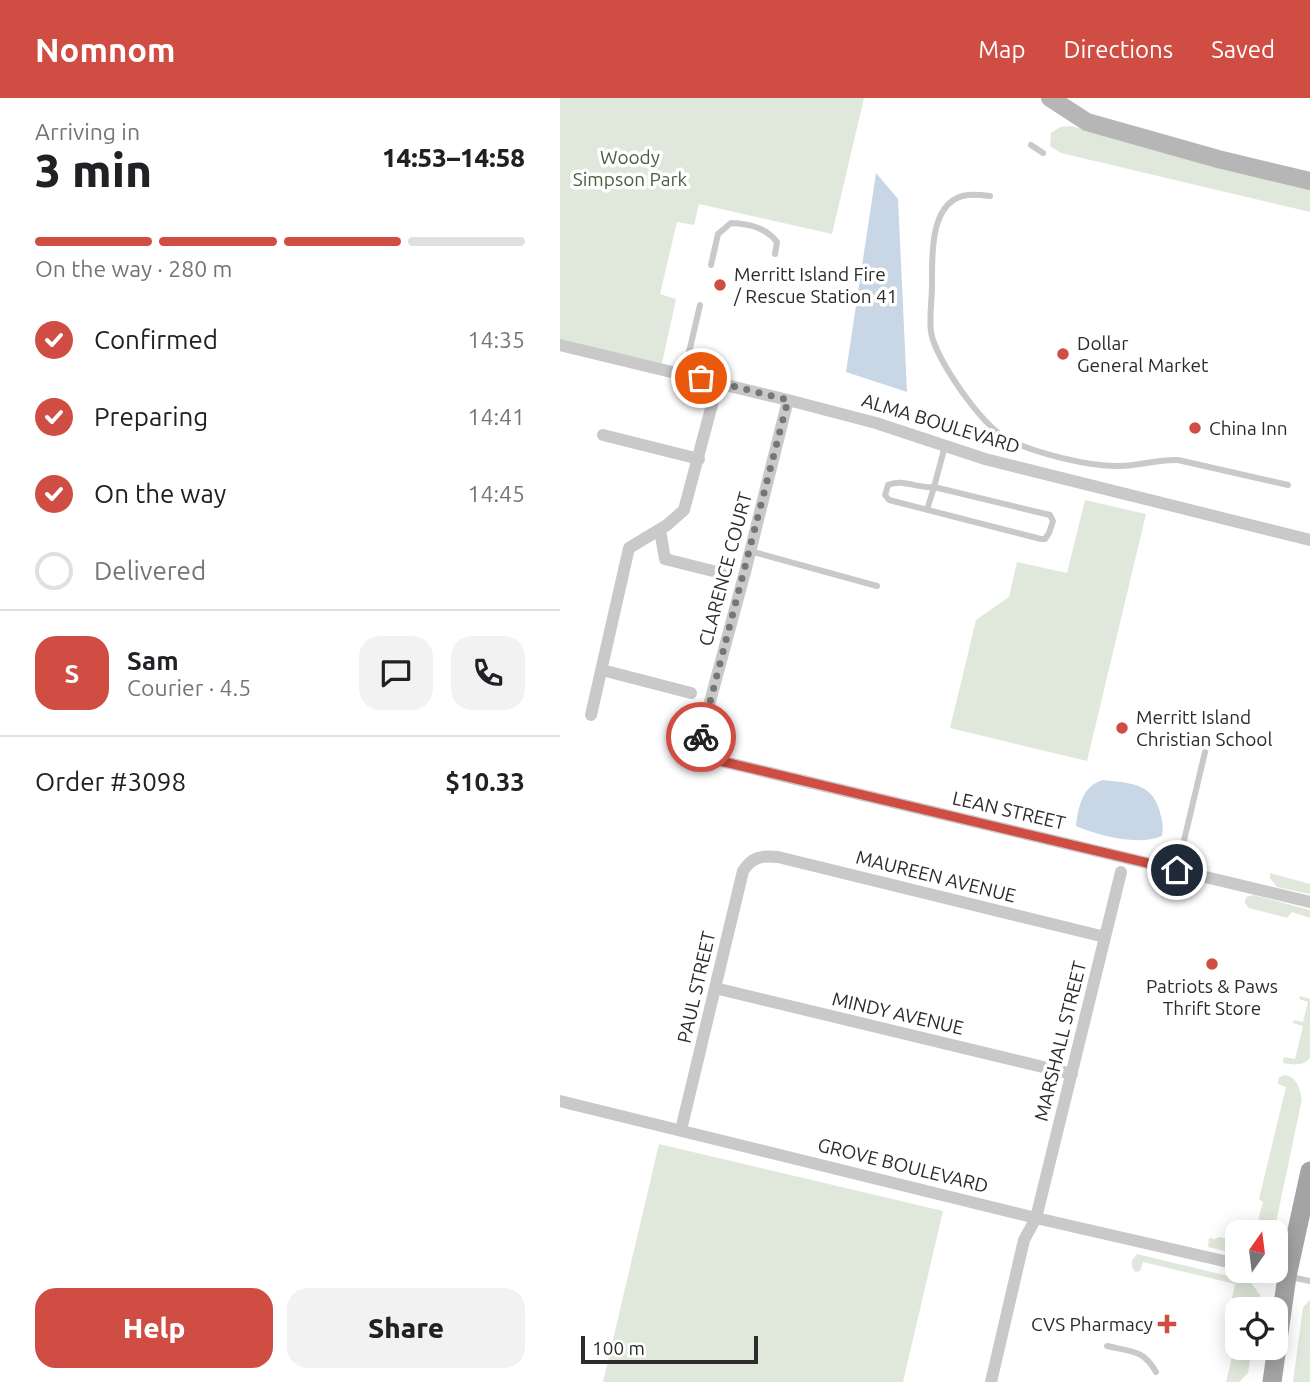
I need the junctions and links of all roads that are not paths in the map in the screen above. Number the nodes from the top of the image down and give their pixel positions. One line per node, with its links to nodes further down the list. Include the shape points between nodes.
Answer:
1 (1050, 98): 4 (street, via 1087,122)
2 (1031, 145): 3 (lane)
3 (1043, 153)
4 (1310, 181)
5 (990, 196): 16 (lane, via 955,199 940,215 932,253 931,334 946,368 985,423 1005,439 1104,466 1178,460)
6 (775, 254): 7 (lane, via 777,242 772,235 759,227 730,223 718,234)
7 (711, 265)
8 (700, 305): 10 (lane)
9 (560, 345): 10 (street, ALMA BOULEVARD)
10 (684, 374): 11 (street, ALMA BOULEVARD)
11 (718, 382): 12 (street, ALMA BOULEVARD); 15 (street)
12 (788, 400): 14 (street, ALMA BOULEVARD); 21 (street, CLARENCE COURT)
13 (603, 435): 15 (street)
14 (946, 446): 17 (lane); 20 (street, ALMA BOULEVARD)
15 (699, 459): 19 (street, via 684,510)
16 (1288, 485)
17 (934, 487): 18 (lane); 18 (lane, via 888,485 885,495 889,500); 18 (lane, via 1050,515 1053,521 1041,539)
18 (927, 510)
19 (660, 530): 22 (street, via 665,559); 24 (street, via 629,548)
20 (1310, 540)
21 (750, 551): 23 (lane); 27 (street, CLARENCE COURT, via 701,735)
22 (721, 573)
23 (877, 586)
24 (602, 670): 25 (street); 26 (street)
25 (691, 693)
26 (591, 715)
27 (703, 748): 30 (street, LEAN STREET, via 712,759)
28 (1205, 752): 30 (lane)
29 (756, 858): 33 (street, MAUREEN AVENUE, via 778,857); 34 (street, PAUL STREET, via 743,871)
30 (1177, 870): 32 (street, LEAN STREET)
31 (1121, 872): 33 (street, MARSHALL STREET)
32 (1310, 902)
33 (1105, 937): 35 (street, MARSHALL STREET)
34 (715, 988): 35 (street, MINDY AVENUE); 37 (street, PAUL STREET)
35 (1072, 1074): 39 (street, MARSHALL STREET)
36 (560, 1101): 37 (street, GROVE BOULEVARD)
37 (681, 1130): 39 (street, GROVE BOULEVARD)
38 (1310, 1171): 41 (main road)
39 (1036, 1218): 40 (street, GROVE BOULEVARD); 47 (street, MARSHALL STREET, via 1024,1240)
40 (1225, 1261)
41 (1288, 1271)
42 (1288, 1276): 43 (lane)
43 (1310, 1281)
44 (1286, 1283): 48 (main road)
45 (1107, 1346): 46 (lane, via 1142,1354)
46 (1156, 1372)
47 (991, 1382)
48 (1272, 1382)

